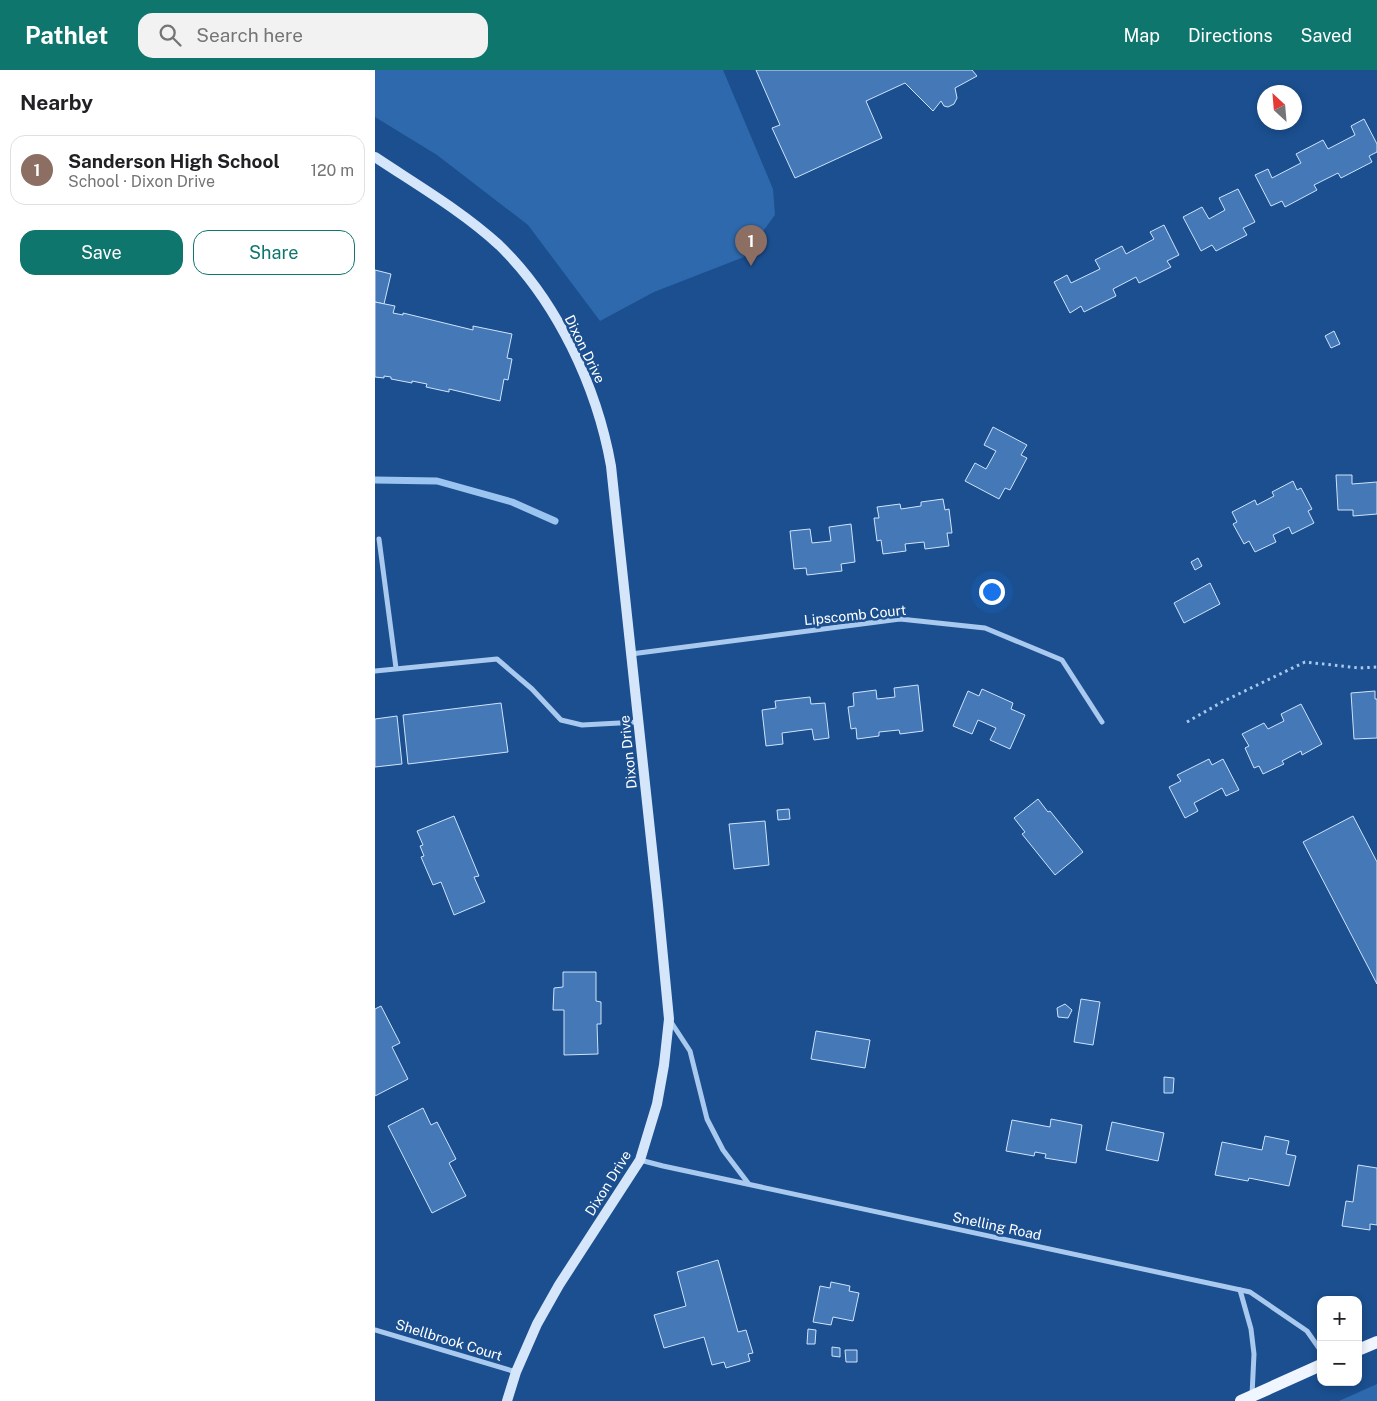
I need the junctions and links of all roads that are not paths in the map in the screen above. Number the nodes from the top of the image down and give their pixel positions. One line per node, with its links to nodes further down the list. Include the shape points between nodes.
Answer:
1 (375, 157): 3 (street, Dixon Drive, via 457,211 498,245 517,264 552,311 572,347 590,388 607,442)
2 (379, 539): 4 (street)
3 (631, 654): 6 (street, Dixon Drive); 7 (street, Lipscomb Court, via 900,619 985,628 1062,660)
4 (396, 668): 5 (street); 6 (street, via 497,659 561,720 582,725)
5 (375, 671)
6 (638, 722): 8 (street, Dixon Drive)
7 (1102, 722)
8 (669, 1019): 9 (street, Dixon Drive, via 657,1104); 10 (street, via 689,1051 707,1119 723,1150)
9 (640, 1160): 10 (street, Snelling Road); 17 (street, Dixon Drive, via 559,1285)
10 (749, 1184): 11 (street, Snelling Road)
11 (1240, 1290): 14 (street, Snelling Road, via 1250,1292 1307,1331); 18 (street, via 1254,1354)
12 (375, 1330): 17 (street, Shellbrook Court)
13 (1377, 1342): 15 (main road)
14 (1317, 1345)
15 (1362, 1348)
16 (1317, 1368): 18 (main road)
17 (516, 1372): 19 (street, Dixon Drive)
18 (1247, 1399)
19 (507, 1401)

